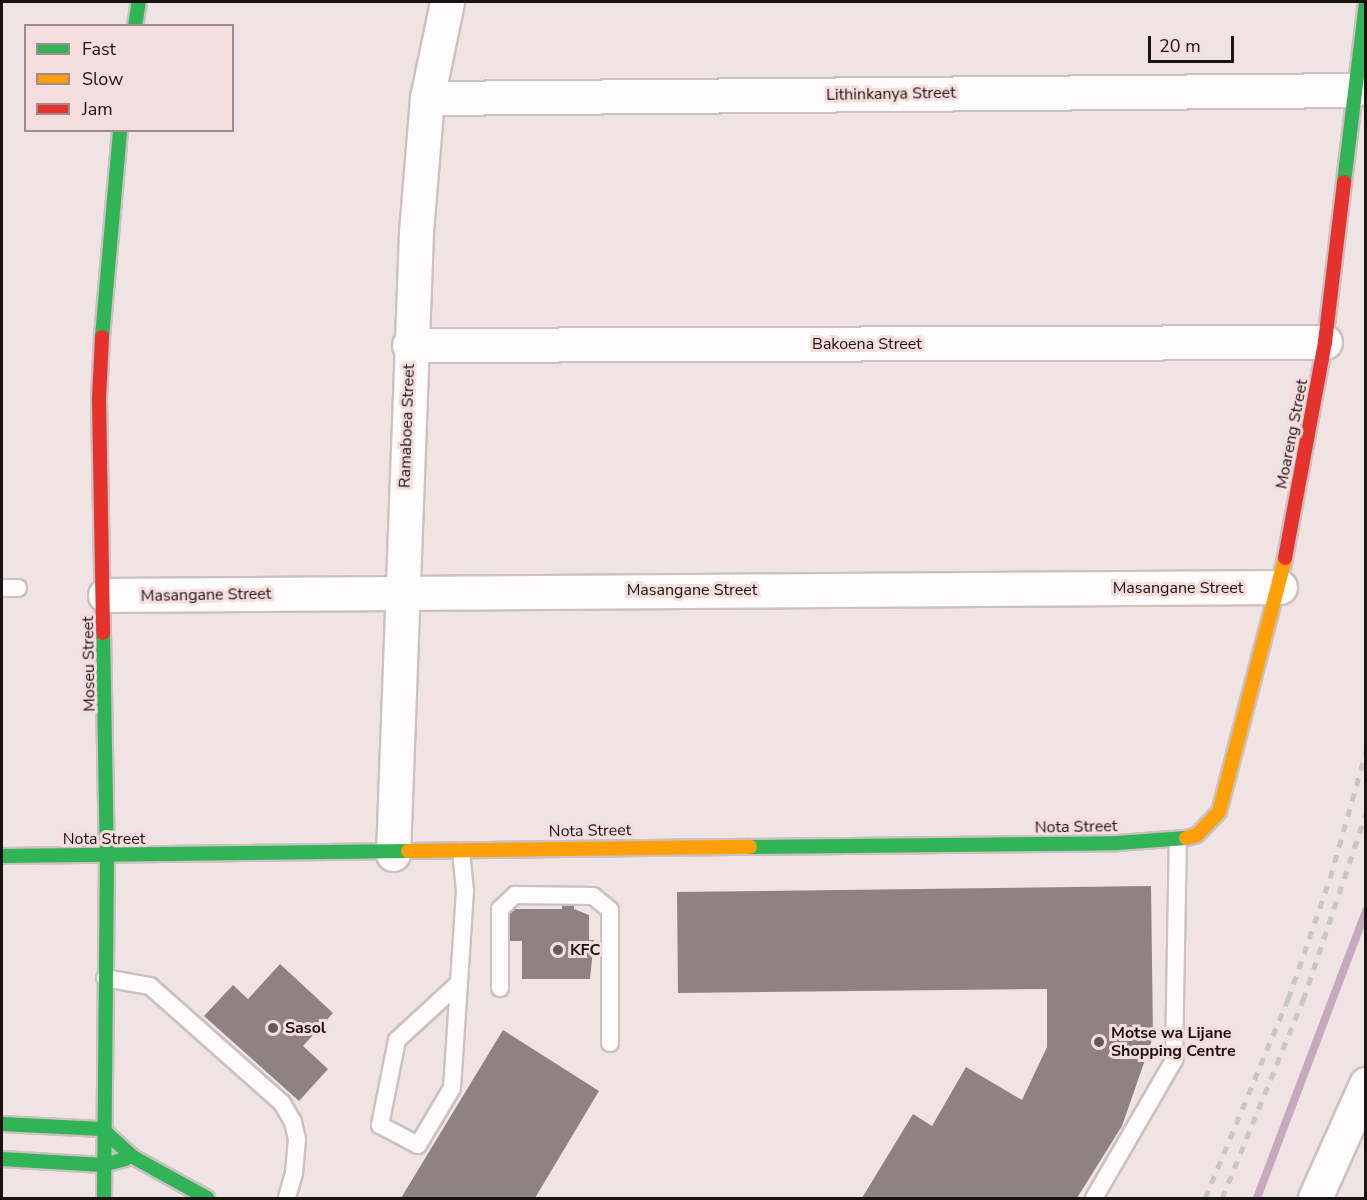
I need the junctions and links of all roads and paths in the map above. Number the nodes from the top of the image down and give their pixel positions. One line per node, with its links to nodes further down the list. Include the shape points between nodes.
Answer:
1 (139, 2): 4 (street)
2 (447, 2): 6 (street, Ramaboea Street)
3 (1365, 4): 5 (street, Moareng Street)
4 (135, 24)
5 (1354, 90): 6 (street, Lithinkanya Street); 8 (street, Moareng Street)
6 (427, 98): 9 (street, Ramaboea Street)
7 (120, 132): 12 (street, Moseu Street, via 101,355)
8 (1325, 342): 9 (street, Bakoena Street); 10 (street, Moareng Street)
9 (409, 345): 11 (street, Ramaboea Street)
10 (1280, 587): 11 (street, Masangane Street); 13 (street, Moareng Street, via 1219,812 1202,831)
11 (401, 591): 12 (street, Masangane Street); 15 (street, Ramaboea Street)
12 (105, 596): 16 (street, Moseu Street)
13 (1178, 841): 14 (street, Nota Street); 31 (lane, via 1174,1060)
14 (460, 850): 15 (street, Nota Street); 19 (lane, via 465,891)
15 (393, 854): 16 (street, Nota Street)
16 (108, 855): 17 (street, Nota Street); 18 (street, Moseu Street)
17 (2, 856)
18 (105, 978): 24 (street, Moseu Street); 30 (lane, via 150,986 282,1103 297,1139)
19 (459, 983): 19 (lane, via 452,1088 418,1145 380,1125 397,1040)
20 (500, 988): 21 (lane, via 500,909 515,895 593,896 610,910)
21 (610, 1043)
22 (1365, 1084): 32 (street)
23 (2, 1124): 24 (street)
24 (102, 1129): 25 (street); 27 (street, Moseu Street)
25 (133, 1157): 27 (street); 29 (street)
26 (2, 1159): 27 (street)
27 (103, 1166): 28 (street, Moseu Street)
28 (104, 1198)
29 (207, 1198)
30 (287, 1198)
31 (1095, 1198)
32 (1315, 1198)

